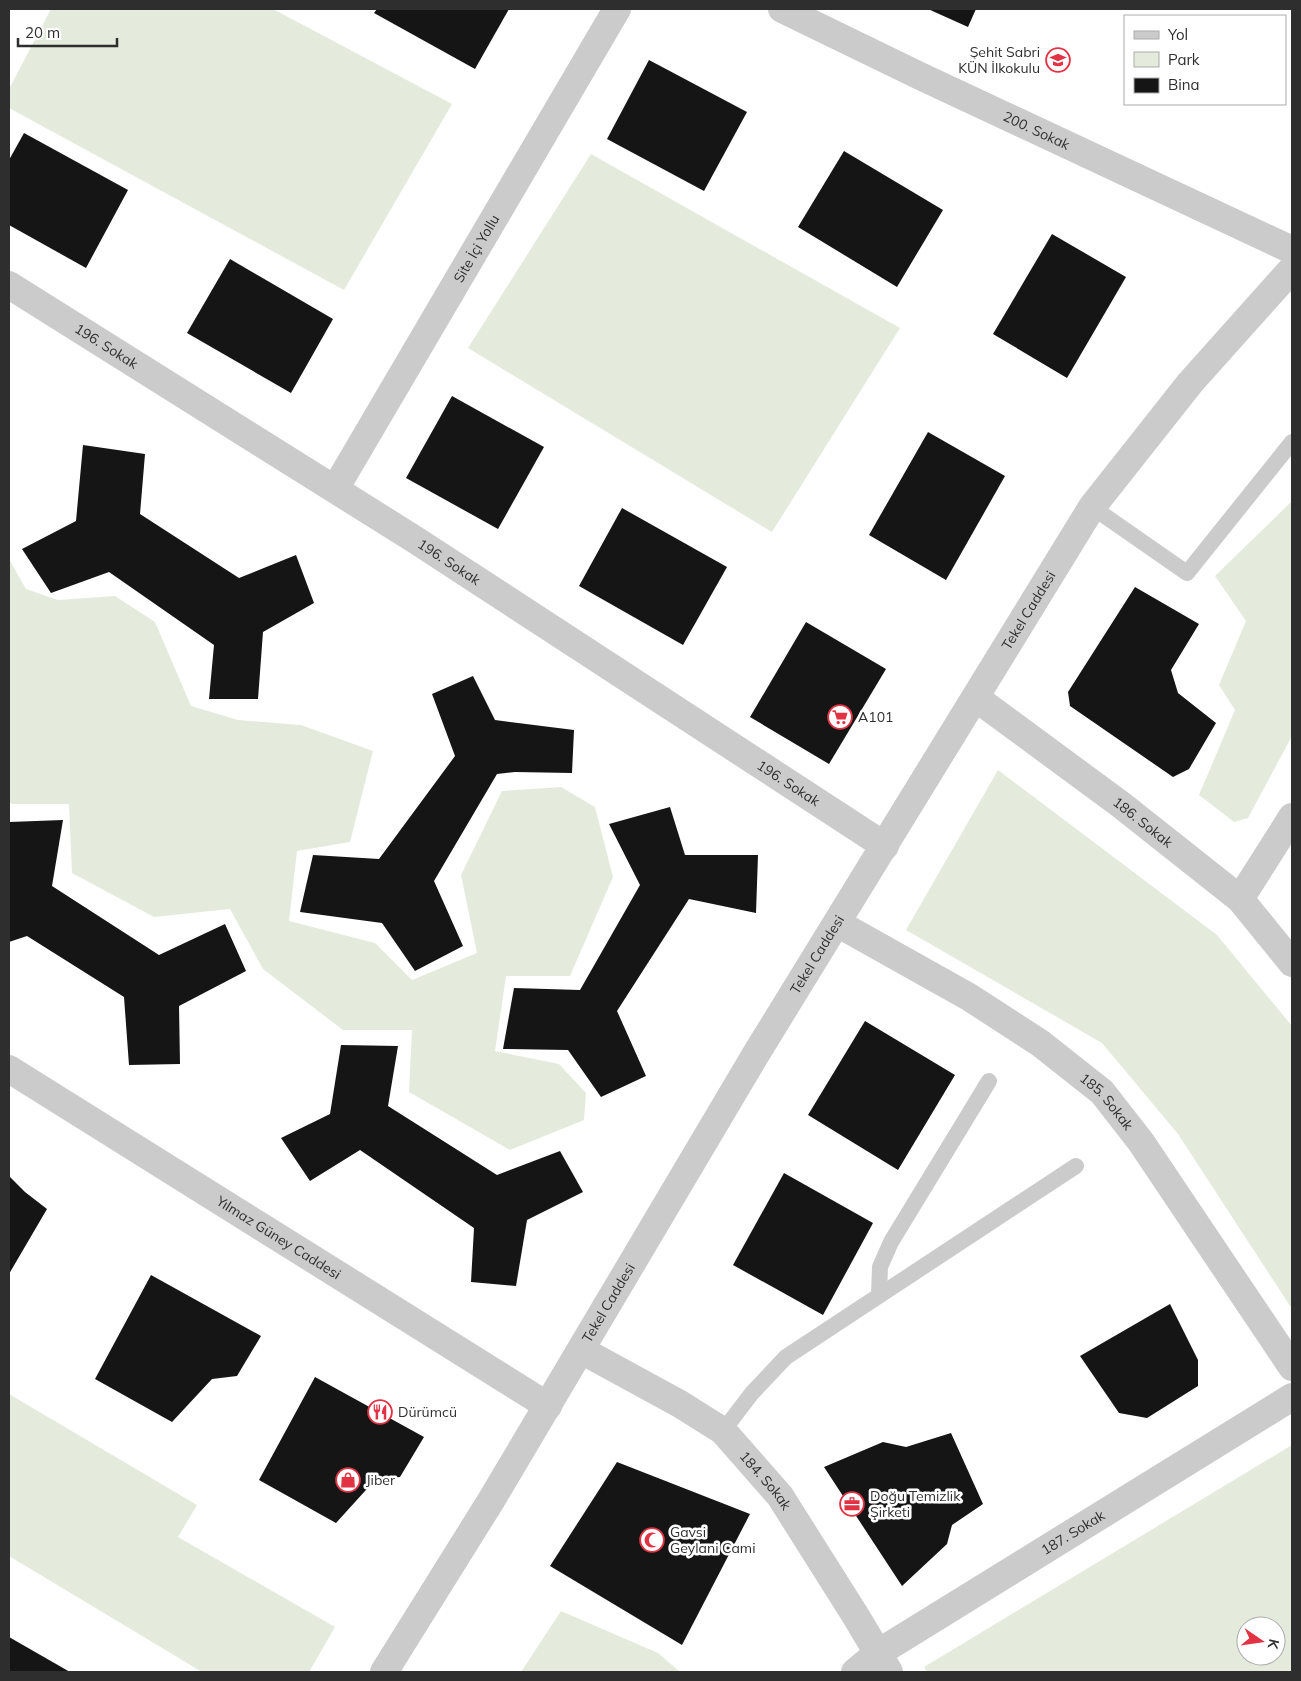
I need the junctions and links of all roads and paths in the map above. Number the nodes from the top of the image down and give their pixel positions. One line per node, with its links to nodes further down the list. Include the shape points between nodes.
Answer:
1 (617, 9): 7 (street, Site İçi Yollu)
2 (782, 9): 3 (street, 200. Sokak)
3 (1292, 250)
4 (1292, 269): 8 (street, Tekel Caddesi, via 1190,383)
5 (9, 285): 7 (street, 196. Sokak)
6 (1292, 442): 8 (lane, via 1187,573)
7 (335, 489): 11 (street, 196. Sokak)
8 (1092, 507): 9 (street, Tekel Caddesi)
9 (976, 698): 11 (street, Tekel Caddesi); 12 (street, 186. Sokak, via 1120,804)
10 (1292, 817): 12 (street)
11 (885, 846): 13 (street, Tekel Caddesi)
12 (1240, 899): 14 (street, 186. Sokak)
13 (837, 923): 19 (street, Tekel Caddesi); 20 (street, 185. Sokak, via 969,997 1032,1038 1102,1092 1141,1142)
14 (1292, 963)
15 (9, 1070): 22 (street, Yılmaz Güney Caddesi)
16 (988, 1081): 18 (lane, via 890,1242 880,1267)
17 (1076, 1166): 18 (lane)
18 (879, 1295): 23 (lane, via 786,1357)
19 (581, 1350): 22 (street, Tekel Caddesi); 23 (street, 184. Sokak)
20 (1292, 1367)
21 (1292, 1397): 24 (street, 187. Sokak)
22 (548, 1406): 25 (street, Tekel Caddesi)
23 (723, 1431): 24 (street, 184. Sokak, via 780,1496)
24 (883, 1663): 26 (street, 187. Sokak)
25 (384, 1672)
26 (855, 1672)

